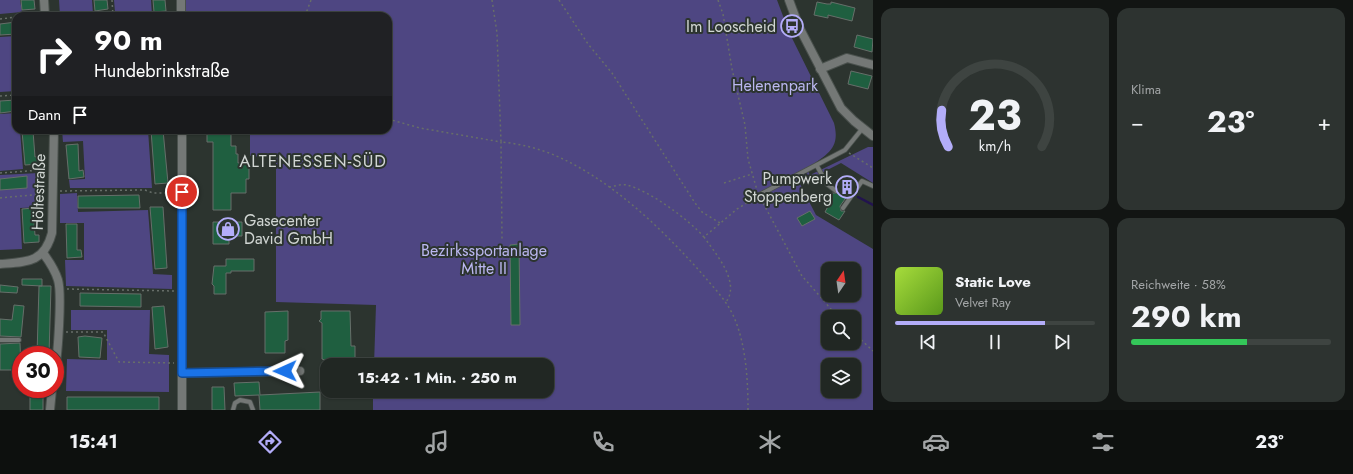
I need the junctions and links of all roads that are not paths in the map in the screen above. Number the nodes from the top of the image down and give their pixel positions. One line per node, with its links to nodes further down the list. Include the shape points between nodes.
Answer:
1 (44, 0): 4 (street)
2 (181, 0): 5 (street)
3 (789, 0): 7 (street)
4 (45, 12)
5 (181, 12)
6 (873, 65): 7 (street, via 847,58)
7 (820, 69): 8 (street, via 841,108)
8 (862, 129): 11 (street); 12 (lane, via 845,150)
9 (54, 134): 17 (street, Höltestraße, via 52,233)
10 (182, 134): 23 (street)
11 (873, 136)
12 (817, 166): 14 (lane, via 827,184); 15 (lane)
13 (873, 186): 16 (lane, via 862,181)
14 (836, 191)
15 (758, 193)
16 (843, 208)
17 (43, 253): 18 (street, Höltestraße, via 32,261); 21 (street, Höltestraße, via 59,281)
18 (0, 264)
19 (0, 340): 20 (lane)
20 (19, 340)
21 (58, 346)
22 (300, 371): 23 (street)
23 (182, 373): 26 (street)
24 (51, 398): 25 (street)
25 (50, 410)
26 (182, 410)
27 (233, 410): 28 (lane, via 235,403 243,400 250,402)
28 (253, 410)

